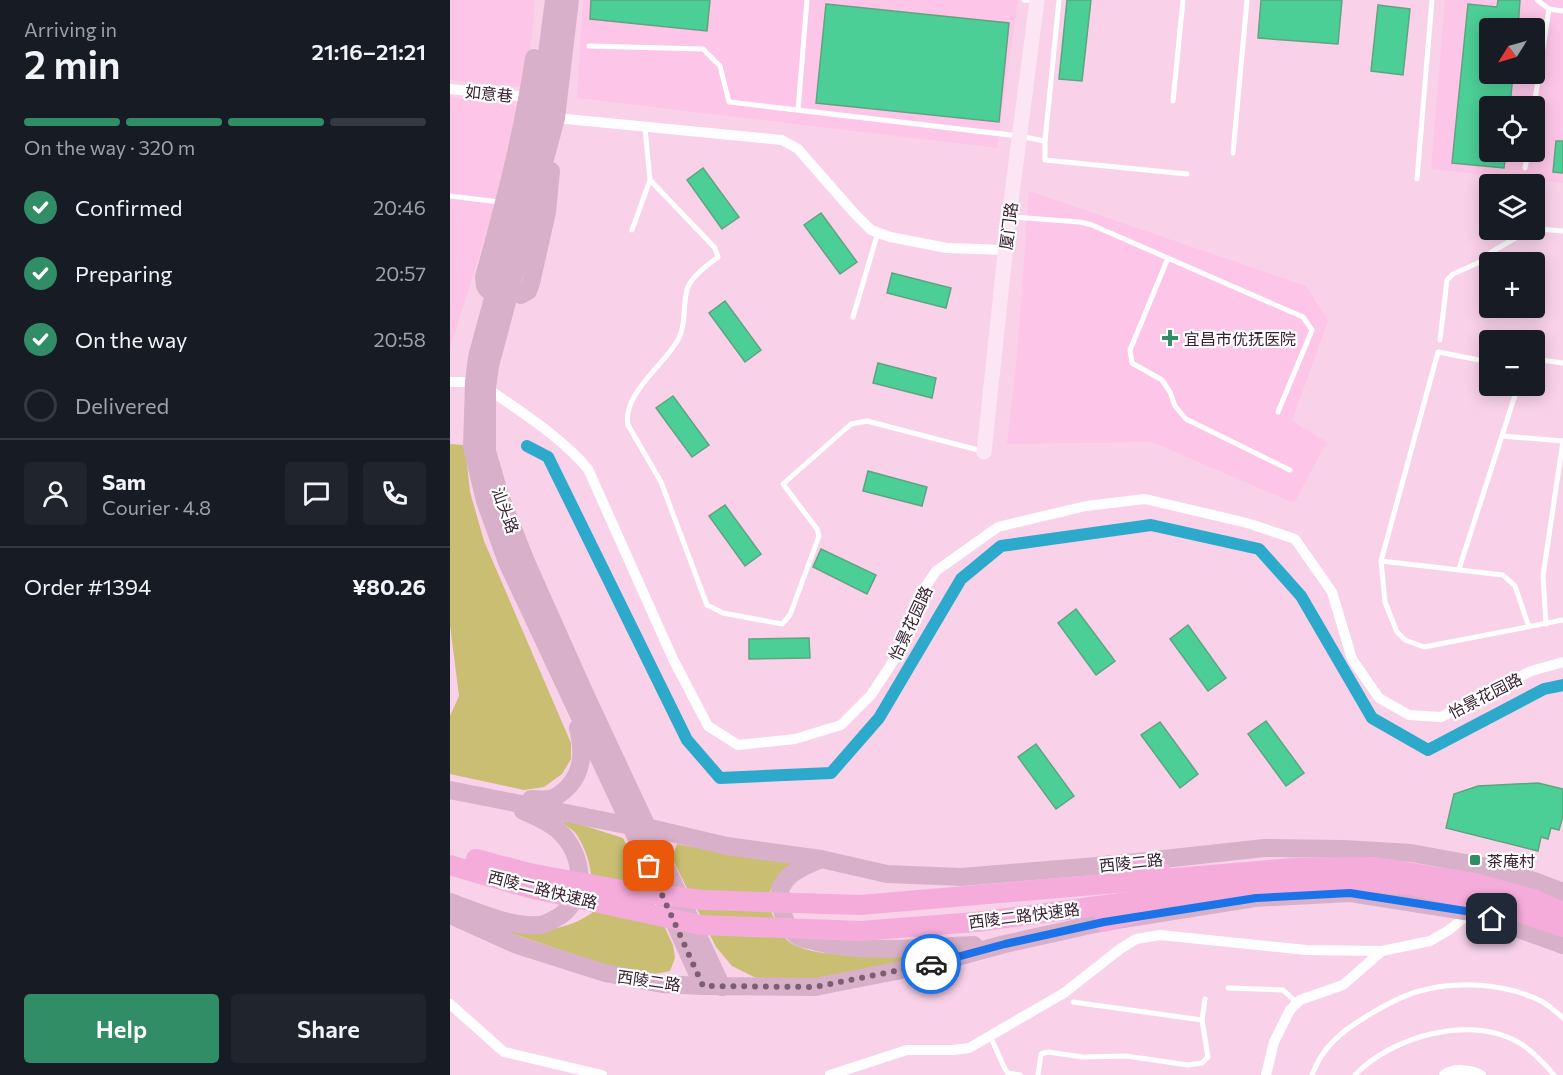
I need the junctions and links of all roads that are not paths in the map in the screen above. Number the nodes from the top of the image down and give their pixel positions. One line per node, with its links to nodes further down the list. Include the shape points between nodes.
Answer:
1 (543, 0): 16 (main road)
2 (554, 0): 37 (main road, 汕头路, via 539,114)
3 (570, 0): 19 (main road, 汕头路)
4 (807, 0): 18 (lane)
5 (1033, 0): 21 (street, 厦门路)
6 (1059, 0): 22 (lane)
7 (1183, 0): 17 (lane)
8 (1246, 0): 23 (lane)
9 (1432, 0): 27 (lane)
10 (1537, 0): 11 (lane)
11 (1549, 9): 12 (lane); 15 (lane)
12 (1563, 11)
13 (589, 46): 18 (lane, via 703,49 720,66 729,102)
14 (450, 89): 16 (street, 如意巷)
15 (1536, 96)
16 (528, 97): 30 (main road)
17 (1173, 101)
18 (798, 110): 21 (lane)
19 (556, 118): 20 (street); 37 (main road, 汕头路); 39 (main road, via 547,212 531,284)
20 (645, 128): 28 (lane); 34 (street, via 782,140 798,149 854,213)
21 (1019, 136): 22 (lane); 31 (street, 厦门路)
22 (1045, 141): 26 (lane, via 1045,160)
23 (1233, 153)
24 (1526, 162): 25 (lane)
25 (1525, 168)
26 (1187, 174)
27 (1417, 179)
28 (650, 180): 32 (lane); 51 (lane, via 715,248 718,257 688,286 679,338 635,395 626,416 661,482 707,605 723,613 782,624 790,615 819,536 783,484 851,424 867,421)
29 (450, 196): 30 (lane)
30 (504, 203): 38 (main road, via 484,277)
31 (1009, 217): 35 (street, 厦门路); 36 (lane, via 1092,225)
32 (632, 230)
33 (1563, 231): 41 (lane, via 1538,229 1521,234 1480,262 1453,274 1447,280)
34 (878, 232): 35 (street, via 947,248); 40 (lane)
35 (1005, 250): 51 (street, 厦门路)
36 (1168, 258): 48 (lane, via 1303,317 1312,330); 52 (lane, via 1130,350 1132,363 1162,381 1186,419)
37 (507, 275): 46 (main road, 汕头路)
38 (487, 289)
39 (521, 295)
40 (853, 317)
41 (1440, 340)
42 (1479, 360): 53 (lane, via 1438,352)
43 (1545, 361): 44 (lane)
44 (1563, 363)
45 (450, 382): 46 (street)
46 (481, 385): 58 (street, 怡景花园路, via 553,435 588,469 673,659 708,726 738,746 795,739 841,725 871,695 896,657 918,598 936,571 998,527 1086,506 1145,499 1248,523 1295,540 1332,592 1352,659 1379,698 1409,715 1441,717 1531,671); 59 (main road, 汕头路, via 472,447 485,501 507,562); 62 (main road, 汕头路, via 487,451 500,496)
47 (1515, 396): 49 (lane)
48 (1278, 412)
49 (1502, 436): 50 (lane); 54 (lane)
50 (1563, 441): 56 (lane, via 1543,576)
51 (984, 452)
52 (1290, 470)
53 (1381, 561): 54 (lane); 57 (lane, via 1385,602 1397,632 1406,640 1424,646)
54 (1459, 569): 57 (lane, via 1503,575 1515,586)
55 (1563, 620): 56 (lane)
56 (1546, 624): 57 (lane)
57 (1529, 627)
58 (1563, 662)
59 (571, 700): 61 (main road, via 582,744 581,765 574,779 551,799); 62 (main road, 汕头路)
60 (450, 790): 61 (main road, 西陵二路)
61 (497, 798): 62 (main road, 西陵二路); 70 (main road, via 560,832 576,855 580,873 578,894 568,910 541,925 491,917)
62 (638, 827): 64 (main road, 西陵二路, via 727,846); 79 (main road, 汕头路)
63 (452, 855): 66 (highway, 西陵二路快速路)
64 (821, 859): 65 (main road, 西陵二路, via 887,874 961,877); 76 (main road, via 785,879 779,894 783,917 799,937 833,946 892,949)
65 (1109, 865): 67 (highway); 69 (main road, 西陵二路, via 1264,848 1355,849 1411,853 1484,866)
66 (529, 880): 67 (highway, 西陵二路快速路, via 703,900 860,905); 67 (highway, 西陵二路快速路, via 701,925 860,931 976,922)
67 (1216, 882): 68 (highway, 西陵二路快速路, via 1348,881); 72 (highway, 西陵二路快速路, via 1292,868 1376,867 1469,882 1533,899); 74 (highway)
68 (1410, 885): 71 (highway); 75 (highway, 西陵二路快速路, via 1498,905)
69 (1563, 892)
70 (450, 902)
71 (1472, 912): 74 (main road, 西陵二路, via 1350,893 1256,898); 77 (main road, 西陵二路); 78 (street, via 1430,941)
72 (1563, 912)
73 (450, 915): 79 (main road, 西陵二路, via 517,945 605,973 662,984)
74 (1104, 922): 76 (main road, 西陵二路)
75 (1563, 927)
76 (1005, 944): 79 (main road, 西陵二路, via 927,965 815,987)
77 (1563, 945)
78 (1382, 951): 83 (street, via 1343,985); 87 (street, via 1306,950 1160,935 1136,939 1064,993)
79 (712, 986)
80 (1228, 988): 83 (lane, via 1283,990)
81 (1205, 999): 86 (lane)
82 (1073, 1002): 86 (lane)
83 (1297, 1003): 93 (street, via 1280,1027)
84 (450, 1004): 89 (street, via 504,1052)
85 (1563, 1018): 94 (lane, via 1543,1002 1494,987 1445,986 1414,992 1355,1023 1328,1045)
86 (1202, 1020): 92 (lane, via 1208,1057 1202,1063 1048,1052 1041,1054)
87 (990, 1036): 90 (street, via 969,1048 907,1050); 91 (lane, via 1005,1069)
88 (1477, 1074): 96 (street, via 1450,1071)
89 (602, 1075)
90 (830, 1075)
91 (1020, 1075)
92 (1038, 1075)
93 (1266, 1075)
94 (1312, 1075)
95 (1354, 1075): 97 (lane, via 1365,1064 1409,1041 1464,1029 1516,1041)
96 (1444, 1075)
97 (1554, 1075)

